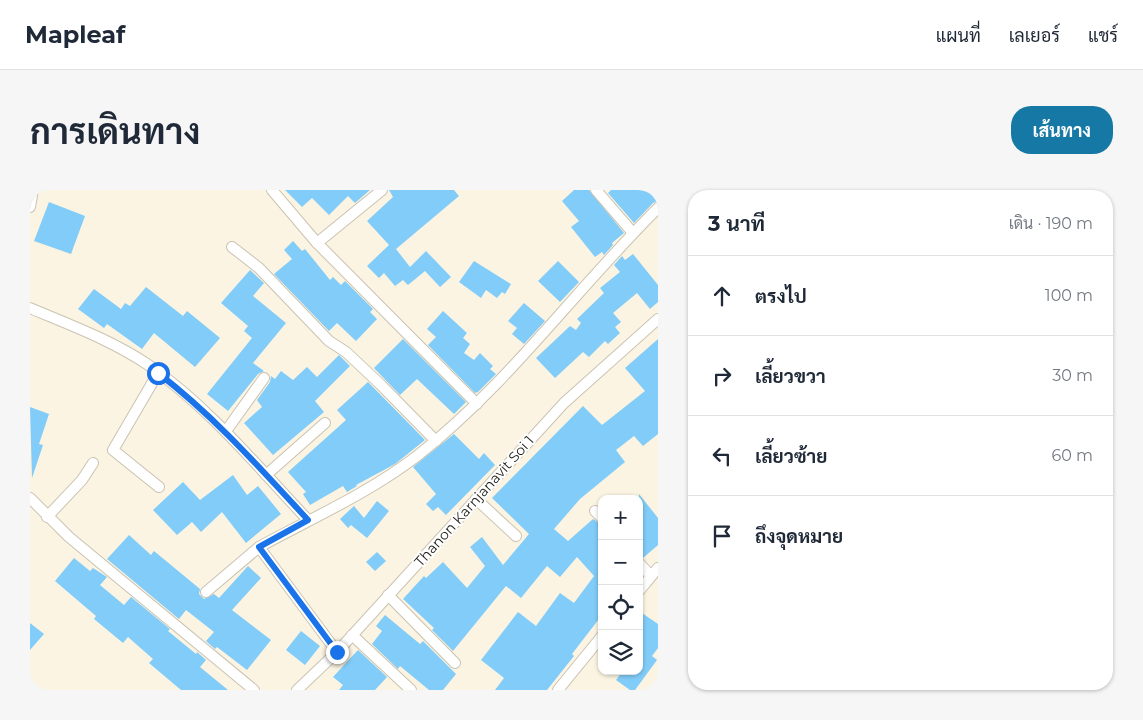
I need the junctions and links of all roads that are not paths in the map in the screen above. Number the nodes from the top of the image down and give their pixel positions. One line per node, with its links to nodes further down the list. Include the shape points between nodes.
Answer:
1 (33, 190): 5 (street)
2 (272, 190): 8 (street)
3 (382, 190): 8 (street)
4 (596, 190): 7 (street)
5 (30, 207)
6 (658, 208): 7 (street)
7 (633, 233): 14 (street)
8 (317, 243): 14 (street)
9 (232, 247): 17 (street, via 258,268 329,341 346,352 380,384)
10 (30, 308): 12 (street, via 103,339)
11 (658, 319): 22 (street, Thanon Karnjanavit Soi 1, via 564,403)
12 (158, 373): 16 (street); 20 (street, via 113,450)
13 (264, 378): 16 (street)
14 (477, 404): 17 (street)
15 (325, 423): 19 (street)
16 (226, 431): 19 (street)
17 (436, 441): 24 (street, via 387,477)
18 (93, 463): 23 (street, via 82,480)
19 (266, 475): 24 (street)
20 (159, 487)
21 (30, 498): 23 (street)
22 (476, 499): 25 (street); 32 (street, Thanon Karnjanavit Soi 1)
23 (47, 517): 37 (street)
24 (308, 520): 26 (street)
25 (516, 536)
26 (259, 547): 31 (street); 35 (street)
27 (643, 567): 29 (street)
28 (658, 568): 29 (street)
29 (651, 576): 30 (street)
30 (643, 585)
31 (206, 592)
32 (388, 595): 33 (street, Thanon Karnjanavit Soi 1); 36 (street)
33 (352, 635): 35 (street, Thanon Karnjanavit Soi 1); 39 (street)
34 (598, 641): 40 (street)
35 (337, 652): 38 (street, Thanon Karnjanavit Soi 1)
36 (455, 663)
37 (254, 690)
38 (297, 690)
39 (411, 690)
40 (558, 690)

